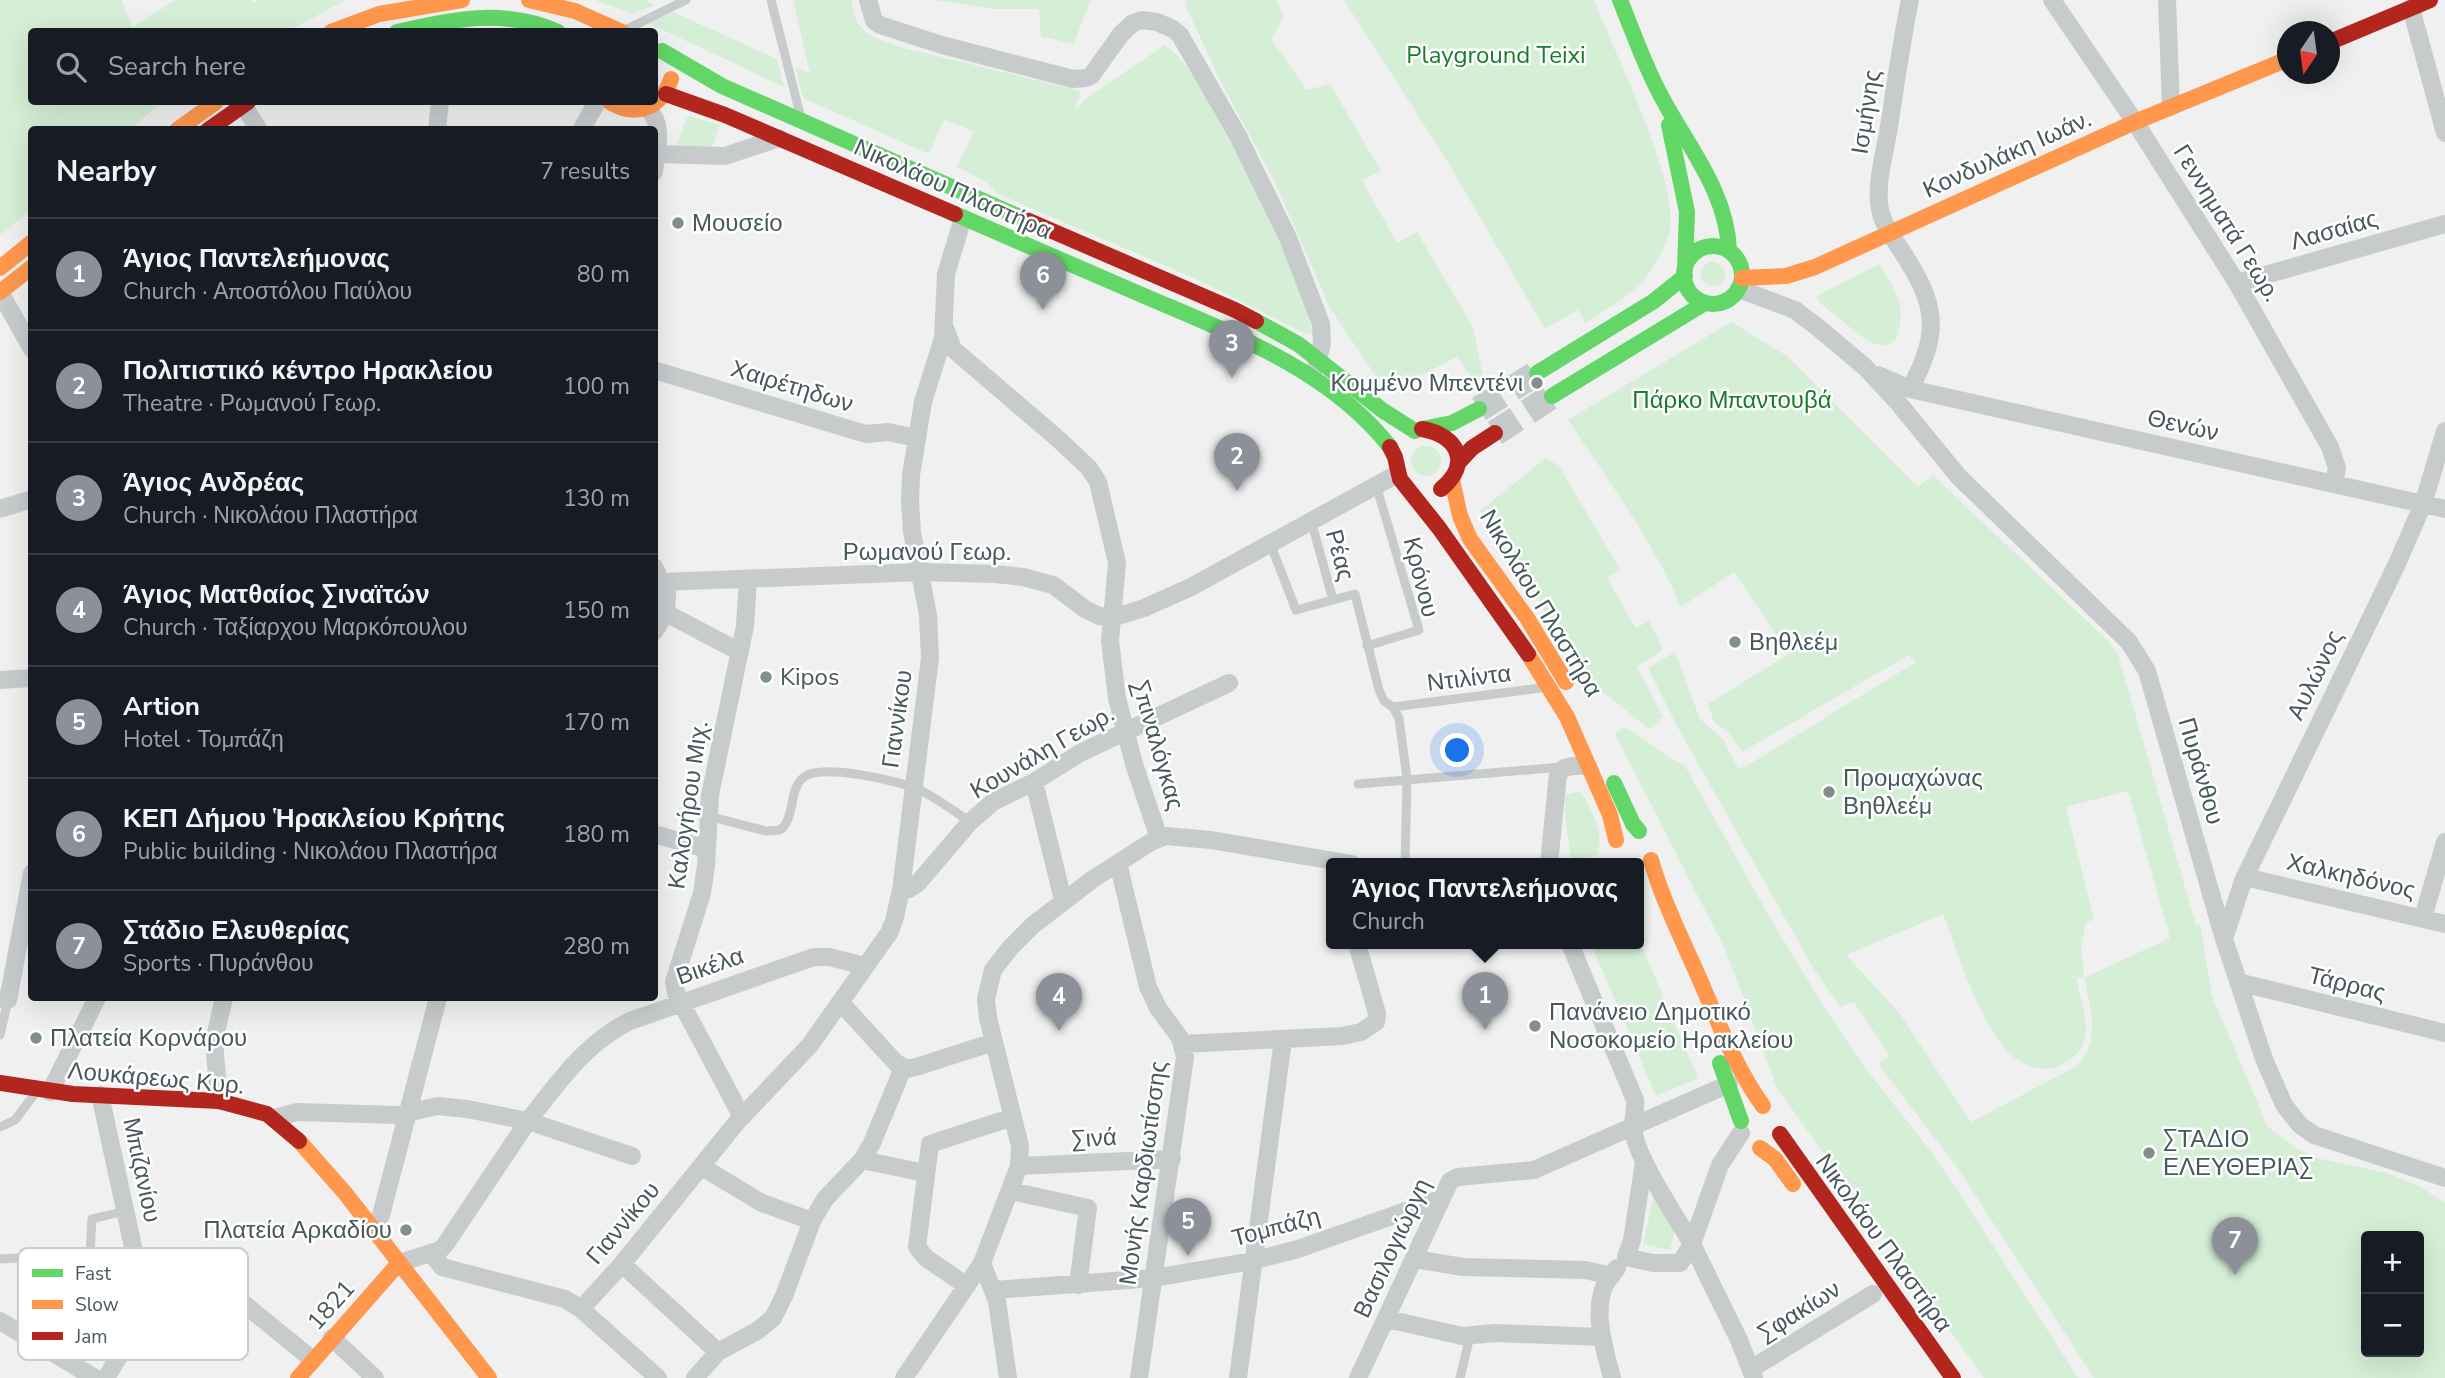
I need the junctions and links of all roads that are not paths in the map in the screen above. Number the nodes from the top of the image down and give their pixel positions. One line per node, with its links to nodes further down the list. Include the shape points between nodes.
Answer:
1 (463, 0): 13 (main road, via 379,15)
2 (529, 0): 15 (main road, via 564,7)
3 (686, 0): 16 (lane)
4 (771, 0): 33 (lane)
5 (868, 0): 57 (street, via 874,21 880,25 1073,79 1091,76 1133,23 1147,20 1174,29 1243,146 1287,238 1321,324)
6 (1620, 0): 22 (main road)
7 (1910, 0): 45 (street, Ισμήνης, via 1880,184 1880,209)
8 (2052, 0): 32 (street, Γεννηματά Γεωρ.)
9 (2166, 0): 30 (street)
10 (2430, 0): 11 (main road)
11 (2411, 8): 17 (main road); 40 (street)
12 (447, 27): 14 (main road, via 509,18)
13 (342, 28)
14 (548, 28)
15 (614, 28)
16 (630, 28)
17 (2340, 37)
18 (658, 48): 20 (main road, via 671,73); 33 (main road, Νικολάου Πλαστήρα, via 712,81)
19 (2277, 63): 30 (main road, Κονδυλάκη Ιωάν.)
20 (666, 94): 21 (main road); 41 (main road, Νικολάου Πλαστήρα)
21 (658, 102)
22 (1664, 103): 47 (main road, via 1721,208); 50 (main road, via 1688,212)
23 (212, 105): 34 (main road)
24 (242, 105): 35 (main road)
25 (246, 105): 36 (street)
26 (440, 105): 37 (street)
27 (595, 105): 38 (street)
28 (616, 105): 31 (main road, via 626,110)
29 (654, 105): 31 (main road)
30 (2171, 107): 32 (main road, Κονδυλάκη Ιωάν.)
31 (648, 109): 39 (street)
32 (2135, 122): 45 (main road, Κονδυλάκη Ιωάν.); 51 (street, Γεννηματά Γεωρ.)
33 (803, 123): 57 (main road, Νικολάου Πλαστήρα, via 1235,310)
34 (183, 126)
35 (213, 126)
36 (257, 126)
37 (437, 126)
38 (583, 126)
39 (657, 126)
40 (2445, 133)
41 (779, 138): 42 (street, via 725,156); 43 (main road, Νικολάου Πλαστήρα)
42 (658, 154)
43 (963, 219): 55 (street, Γιαννίκου, via 945,281); 61 (main road, Νικολάου Πλαστήρα, via 1260,346)
44 (2445, 224): 51 (street, Λασαίας)
45 (1888, 232): 52 (main road, Κονδυλάκη Ιωάν., via 1799,272); 62 (street, via 1916,273 1931,314 1928,348)
46 (28, 245): 48 (main road)
47 (1729, 250): 50 (main road, via 1714,246 1699,250 1689,260); 52 (main road, via 1740,262)
48 (0, 268)
49 (28, 270): 53 (main road)
50 (1685, 274): 54 (main road, via 1689,291); 60 (main road, via 1654,301)
51 (2237, 283): 73 (street, Γεννηματά Γεωρ., via 2330,447 2337,468)
52 (1740, 284): 54 (main road, via 1728,300); 58 (street, via 1794,310)
53 (0, 292): 56 (street)
54 (1705, 303): 63 (main road)
55 (945, 328): 68 (street, Γιαννίκου); 86 (street, Σπιναλόγκας, via 953,349 1094,474 1116,556)
56 (28, 342)
57 (1319, 359): 61 (street); 65 (main road, Νικολάου Πλαστήρα, via 1382,410)
58 (1866, 368): 62 (street, Θενών); 122 (street, Πυράνθου, via 1959,477 2137,651 2147,671)
59 (658, 371): 68 (street, Χαιρέτηδων, via 859,432)
60 (1537, 373)
61 (1312, 377): 69 (main road, Νικολάου Πλαστήρα, via 1372,427)
62 (1910, 389): 73 (street, Θενών)
63 (1552, 396)
64 (1479, 409): 65 (main road, via 1452,423)
65 (1419, 430): 69 (main road, via 1403,439); 70 (main road, via 1437,431 1449,439)
66 (2445, 431): 76 (street, Αυλώνος)
67 (1495, 433): 70 (main road)
68 (916, 438): 81 (street, Γιαννίκου, via 910,501)
69 (1395, 456): 71 (main road)
70 (1459, 462): 72 (main road)
71 (1401, 480): 72 (main road, via 1419,492 1430,493); 74 (street); 93 (main road, Νικολάου Πλαστήρα)
72 (1452, 480): 103 (main road, Νικολάου Πλαστήρα, via 1470,539 1560,670)
73 (2334, 483): 76 (street, Θενών)
74 (1376, 485): 79 (street); 88 (lane, Κρόνου, via 1419,630)
75 (28, 500): 77 (street)
76 (2423, 504): 78 (street, Θενών); 115 (street, Αυλώνος)
77 (0, 509)
78 (2445, 509)
79 (1311, 520): 80 (street); 84 (lane, Ρέας)
80 (1269, 543): 84 (lane, via 1296,610); 86 (street, via 1191,587)
81 (921, 572): 83 (street, Ρωμανού Γεωρ.); 86 (street, Ρωμανού Γεωρ., via 1034,579 1058,587 1092,614); 100 (street, Γιαννίκου, via 930,659)
82 (658, 575): 83 (street, Ρωμανού Γεωρ.); 85 (street, via 668,600)
83 (748, 580): 89 (street, Καλογήρου Μιχ.)
84 (1333, 600): 88 (lane, via 1355,594)
85 (666, 613): 87 (street); 89 (street)
86 (1112, 618): 95 (street, Σπιναλόγκας, via 1112,664)
87 (658, 626)
88 (1367, 646): 94 (lane, via 1384,701)
89 (740, 652): 101 (street, Καλογήρου Μιχ.)
90 (28, 678): 91 (street)
91 (0, 680)
92 (1229, 683): 95 (street, Κουνάλη Γεωρ.)
93 (1550, 687): 94 (lane, Ντιλίντα); 96 (main road, Νικολάου Πλαστήρα, via 1564,713)
94 (1393, 707): 97 (lane, via 1399,718)
95 (1125, 731): 98 (street, Κουνάλη Γεωρ.); 105 (street, Σπιναλόγκας)
96 (1579, 766): 97 (lane); 106 (main road, Νικολάου Πλαστήρα, via 1615,828); 110 (street, via 1561,770 1558,776)
97 (1407, 779): 99 (lane); 109 (lane)
98 (1034, 782): 102 (street, Κουνάλη Γεωρ., via 993,802); 118 (street)
99 (1358, 785)
100 (912, 787): 101 (lane, via 818,772 800,782 780,830 766,831); 102 (lane); 116 (street, Γιαννίκου)
101 (708, 816): 108 (street, Καλογήρου Μιχ.)
102 (970, 822): 116 (street, Κουνάλη Γεωρ., via 924,877 912,888)
103 (1639, 831): 106 (main road, via 1626,831); 114 (main road, Νικολάου Πλαστήρα, via 1647,835 1654,851)
104 (658, 835): 108 (street)
105 (1159, 838): 112 (street, Σπιναλόγκας, via 1211,839); 113 (street)
106 (1616, 840): 111 (main road)
107 (2445, 842): 120 (street)
108 (707, 849): 131 (street, Καλογήρου Μιχ., via 702,893 675,976)
109 (1405, 858)
110 (1550, 858)
111 (1614, 858)
112 (1326, 862)
113 (1118, 863): 118 (street); 137 (street, Μονής Καρδιωτίσσης, via 1153,1000)
114 (1645, 865): 148 (main road, Νικολάου Πλαστήρα, via 1658,883 1745,1078)
115 (2245, 877): 120 (street, Χαλκηδόνος); 122 (street, Αυλώνος)
116 (901, 890): 125 (street, Γιαννίκου, via 894,921)
117 (28, 891): 127 (street)
118 (1063, 900): 136 (street, via 1021,936 993,970 986,1004)
119 (1653, 912): 140 (main road)
120 (2423, 918): 121 (street, Χαλκηδόνος)
121 (2445, 924)
122 (2224, 939): 126 (street, Πυράνθου)
123 (1358, 949): 135 (street, via 1376,1023 1342,1036)
124 (1572, 949): 151 (street, via 1635,1100)
125 (865, 966): 131 (street, Βικέλα, via 814,957); 132 (street, Γιαννίκου)
126 (2238, 982): 133 (street, Τάρρας); 161 (street, Πυράνθου, via 2276,1091 2300,1125 2327,1141)
127 (4, 1000): 134 (lane)
128 (95, 1001): 141 (street)
129 (222, 1001): 143 (street, via 214,1041)
130 (437, 1001): 144 (street)
131 (680, 1002): 145 (street); 149 (street, Βικέλα, via 606,1033 580,1056)
132 (841, 1003): 138 (street); 145 (street, Γιαννίκου, via 797,1060)
133 (2445, 1033)
134 (0, 1035)
135 (1283, 1040): 137 (street); 176 (street)
136 (994, 1042): 138 (street); 146 (street)
137 (1183, 1044): 156 (street, Μονής Καρδιωτίσσης)
138 (903, 1068): 157 (street)
139 (0, 1083): 141 (main road)
140 (1730, 1084): 151 (street, Βασιλογιώργη); 152 (main road)
141 (44, 1091): 142 (main road, Λουκάρεως Κυρ.); 150 (lane, via 15,1120)
142 (100, 1095): 143 (main road, Λουκάρεως Κυρ.); 165 (street, Μπιζανίου)
143 (219, 1101): 147 (main road, Λουκάρεως Κυρ.)
144 (408, 1113): 147 (street, via 297,1112); 149 (street, via 432,1106 456,1107); 167 (street)
145 (741, 1117): 159 (street, Γιαννίκου)
146 (1013, 1117): 158 (street); 160 (street, via 930,1144)
147 (274, 1118): 167 (main road, Λουκάρεως Κυρ., via 318,1162)
148 (1775, 1118): 152 (main road, via 1750,1108); 153 (main road, via 1772,1144); 213 (main road, Νικολάου Πλαστήρα, via 1791,1152)
149 (528, 1121): 155 (street); 171 (street, Βικέλα, via 445,1245)
150 (0, 1127)
151 (1633, 1127): 154 (street); 164 (street, Βασιλογιώργη, via 1534,1170 1453,1179)
152 (1741, 1127): 153 (main road, via 1748,1143); 168 (street, via 1720,1165)
153 (1760, 1147): 163 (main road, Νικολάου Πλαστήρα, via 1775,1159)
154 (1642, 1155): 168 (street); 172 (street)
155 (632, 1156)
156 (1172, 1159): 158 (street, Σινά); 181 (street, Μονής Καρδιωτίσσης)
157 (862, 1160): 160 (street); 166 (street, via 825,1199)
158 (1019, 1166): 162 (street)
159 (702, 1167): 166 (street, via 762,1203); 178 (street, Γιαννίκου)
160 (925, 1173): 179 (street, via 917,1247 926,1258)
161 (2445, 1178)
162 (1011, 1191): 179 (street); 182 (street, via 1088,1208)
163 (1801, 1195)
164 (1440, 1199): 175 (street, Βασιλογιώργη); 176 (street, Τομπάζη)
165 (125, 1211): 169 (lane, via 92,1219); 170 (street, Μπιζανίου)
166 (812, 1221): 194 (street, via 773,1318)
167 (374, 1231): 177 (main road, Λουκάρεως Κυρ.)
168 (1692, 1244): 172 (street, via 1683,1261 1676,1264); 198 (street)
169 (90, 1248)
170 (133, 1248)
171 (431, 1253): 177 (street); 186 (street, via 442,1267 559,1296)
172 (1626, 1257): 180 (street)
173 (18, 1258): 174 (lane)
174 (0, 1259)
175 (1414, 1259): 180 (street, via 1451,1266 1585,1270); 188 (street, Βασιλογιώργη)
176 (1252, 1261): 181 (street, Τομπάζη); 209 (street)
177 (399, 1263): 193 (main road, 1821); 203 (main road, Λουκάρεως Κυρ.)
178 (622, 1264): 186 (street, Γιαννίκου); 194 (street)
179 (975, 1274): 184 (street); 206 (street)
180 (1612, 1276): 192 (street, via 1601,1299)
181 (1154, 1278): 182 (street, Τομπάζη); 208 (street, Μονής Καρδιωτίσσης)
182 (1078, 1285): 184 (street, Τομπάζη)
183 (1869, 1289): 187 (main road, Νικολάου Πλαστήρα); 198 (street, Σφακίων)
184 (994, 1290): 207 (street)
185 (248, 1307): 197 (street, Μπιζανίου)
186 (581, 1309): 204 (street)
187 (1885, 1311)
188 (1387, 1319): 191 (street); 210 (street, Βασιλογιώργη)
189 (0, 1321): 190 (street)
190 (18, 1332)
191 (1469, 1336): 192 (street); 211 (lane)
192 (1602, 1337): 212 (street)
193 (332, 1338): 197 (main road, 1821); 202 (street)
194 (718, 1352): 205 (street)
195 (65, 1360): 199 (street)
196 (117, 1360): 200 (street)
197 (313, 1360): 201 (main road, 1821)
198 (1753, 1374)
199 (95, 1378)
200 (106, 1378)
201 (298, 1378)
202 (375, 1378)
203 (489, 1378)
204 (658, 1378)
205 (695, 1378)
206 (904, 1378)
207 (1008, 1378)
208 (1139, 1378)
209 (1238, 1378)
210 (1358, 1378)
211 (1460, 1378)
212 (1612, 1378)
213 (1953, 1378)

